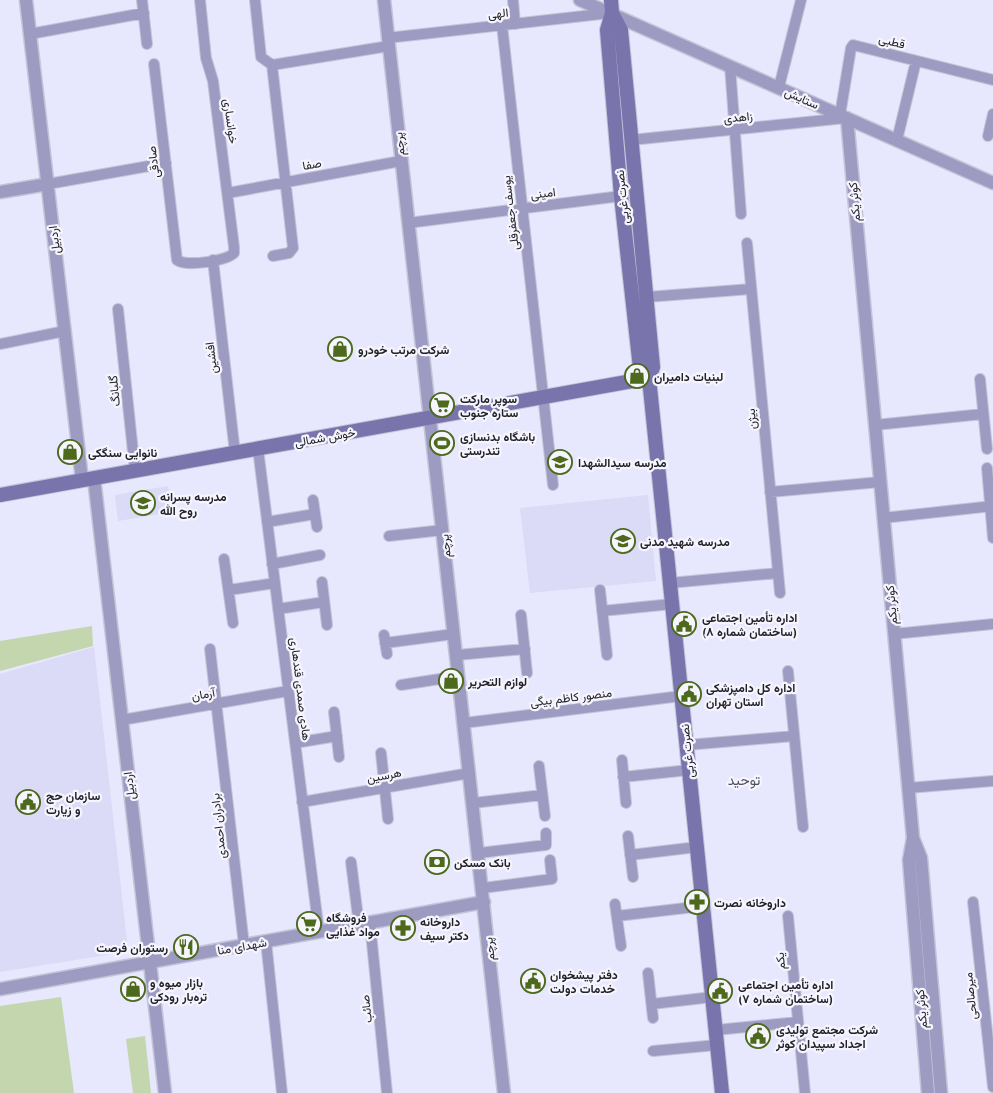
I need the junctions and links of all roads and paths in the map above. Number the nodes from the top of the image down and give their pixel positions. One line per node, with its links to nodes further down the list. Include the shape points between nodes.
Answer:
1 (26, 0): 13 (street, اردبیل)
2 (142, 0): 10 (street)
3 (200, 0): 34 (street, خوانساری)
4 (255, 0): 18 (street, via 261,57)
5 (384, 0): 14 (street, پرچم)
6 (513, 0): 11 (street)
7 (580, 0): 9 (street, ستایش)
8 (801, 0): 21 (street)
9 (611, 7): 11 (street, الهی); 19 (street, ستایش); 26 (main road, نصرت غربی, via 621,30); 35 (main road, نصرت غربی, via 607,30)
10 (144, 13): 13 (street); 15 (street)
11 (515, 24): 12 (street, الهی)
12 (502, 25): 14 (street, الهی); 36 (street, یوسف جعفرقلی)
13 (30, 34): 32 (street, اردبیل)
14 (388, 42): 18 (street, الهی); 28 (street, پرچم)
15 (147, 44)
16 (916, 61): 20 (street, قطبی); 23 (street, قطبی, via 853,45); 27 (street)
17 (154, 64): 29 (street, صادقی)
18 (272, 65): 30 (street)
19 (730, 66): 21 (street, ستایش); 24 (street)
20 (993, 80)
21 (779, 87): 23 (street, ستایش)
22 (993, 114): 25 (street)
23 (844, 116): 24 (street, زاهدی); 27 (street, ستایش); 52 (street, کوثر یکم)
24 (734, 130): 26 (street, زاهدی); 37 (street)
25 (988, 136)
26 (631, 140): 43 (main road, نصرت غربی)
27 (897, 140): 31 (street, ستایش)
28 (401, 161): 30 (street, صفا); 38 (street, پرچم)
29 (166, 163): 32 (street); 41 (street, صادقی, via 177,258 187,264)
30 (285, 182): 34 (street, صفا); 40 (street, via 293,248 289,253)
31 (993, 183)
32 (48, 184): 33 (street); 45 (street, اردبیل)
33 (0, 192)
34 (228, 193): 41 (street, خوانساری, via 234,247 232,255)
35 (621, 196): 36 (street, امینی); 47 (main road, نصرت غربی, via 640,368)
36 (523, 208): 38 (street, امینی); 49 (street, یوسف جعفرقلی)
37 (741, 214)
38 (408, 223): 51 (street, پرچم)
39 (747, 244): 42 (street, بیژن)
40 (273, 256)
41 (212, 260): 55 (street, افشین)
42 (752, 289): 43 (street); 61 (street, بیژن)
43 (647, 298): 47 (main road, نصرت غربی, via 653,366)
44 (118, 309): 57 (street, گلبانگ)
45 (65, 332): 46 (street); 58 (street, اردبیل)
46 (0, 344)
47 (649, 378): 49 (main road, خوش شمالی); 78 (main road, نصرت غربی)
48 (980, 379): 50 (street)
49 (544, 398): 51 (main road, خوش شمالی); 60 (street, یوسف جعفرقلی)
50 (983, 414): 52 (street); 54 (street)
51 (430, 419): 53 (main road, خوش شمالی); 69 (street, پرچم)
52 (875, 425): 59 (street, کوثر یکم)
53 (258, 449): 55 (main road, خوش شمالی); 67 (street, هادی صمدی قندهاری)
54 (987, 449)
55 (235, 453): 57 (main road, خوش شمالی)
56 (987, 468): 64 (street)
57 (135, 471): 58 (main road, خوش شمالی)
58 (87, 479): 62 (main road, خوش شمالی); 105 (street, اردبیل)
59 (880, 482): 61 (street); 66 (street, کوثر یکم)
60 (553, 485)
61 (770, 492): 75 (street, بیژن)
62 (0, 495)
63 (313, 500): 65 (street)
64 (992, 506): 66 (street); 71 (street)
65 (315, 514): 67 (street); 68 (street)
66 (883, 518): 91 (street, کوثر یکم)
67 (267, 522): 74 (street, هادی صمدی قندهاری)
68 (318, 527)
69 (443, 530): 70 (street); 90 (street, پرچم)
70 (389, 536)
71 (993, 538)
72 (320, 555): 74 (street)
73 (224, 559): 79 (street)
74 (272, 564): 77 (street, هادی صمدی قندهاری)
75 (778, 573): 78 (street); 81 (street, بیژن)
76 (322, 582): 82 (street)
77 (275, 583): 79 (street); 84 (street, هادی صمدی قندهاری)
78 (670, 583): 83 (main road, نصرت غربی)
79 (229, 590): 87 (street)
80 (600, 590): 85 (street)
81 (780, 592)
82 (324, 602): 84 (street); 88 (street)
83 (672, 604): 85 (street); 102 (main road, نصرت غربی)
84 (278, 609): 101 (street, هادی صمدی قندهاری)
85 (602, 611): 95 (street)
86 (521, 615): 93 (street)
87 (233, 623)
88 (326, 624)
89 (993, 624): 91 (street)
90 (454, 634): 94 (street, via 385,639); 96 (street, پرچم)
91 (894, 634): 120 (street, کوثر یکم)
92 (210, 649): 103 (street, برادران احمدی)
93 (525, 649): 96 (street); 98 (street)
94 (387, 654)
95 (606, 655)
96 (457, 656): 99 (street, پرچم)
97 (788, 671): 108 (street)
98 (527, 673)
99 (459, 676): 100 (street); 106 (street, پرچم)
100 (401, 685)
101 (288, 692): 103 (street, آرمان); 109 (street, هادی صمدی قندهاری)
102 (682, 696): 106 (street, منصور کاظم بیگی); 110 (main road, نصرت غربی)
103 (216, 704): 105 (street, آرمان); 147 (street, برادران احمدی)
104 (334, 712): 107 (street)
105 (122, 720): 149 (street, اردبیل)
106 (464, 723): 116 (street, پرچم)
107 (337, 736): 109 (street); 112 (street)
108 (794, 736): 110 (street); 127 (street)
109 (295, 743): 122 (street, هادی صمدی قندهاری)
110 (686, 745): 115 (main road, نصرت غربی)
111 (381, 753): 119 (street)
112 (339, 757)
113 (622, 760): 117 (street)
114 (540, 766): 121 (street)
115 (689, 770): 117 (street); 131 (main road, نصرت غربی)
116 (470, 773): 119 (street, هرسین); 123 (street, پرچم)
117 (623, 777): 124 (street)
118 (993, 781): 120 (street)
119 (385, 788): 122 (street, هرسین); 126 (street)
120 (908, 788): 130 (street, کوثر یکم)
121 (542, 795): 123 (street); 125 (street)
122 (302, 802): 145 (street, هادی صمدی قندهاری)
123 (473, 802): 132 (street, پرچم)
124 (626, 803)
125 (545, 816)
126 (388, 820)
127 (803, 827)
128 (546, 833): 132 (street, via 546,845)
129 (628, 836): 133 (street)
130 (913, 838): 166 (street, کوثر یکم, via 909,860); 167 (street, via 920,858)
131 (697, 847): 133 (street); 141 (main road, نصرت غربی)
132 (479, 853): 137 (street, پرچم)
133 (630, 854): 136 (street)
134 (550, 860): 137 (street, via 552,879)
135 (351, 862): 144 (street, صائب)
136 (633, 877)
137 (483, 888): 138 (street, پرچم)
138 (484, 902): 144 (street, شهدای منا); 163 (street, پرچم)
139 (973, 902): 159 (street, میرصالحی)
140 (615, 904): 142 (street)
141 (703, 906): 142 (street); 152 (main road, نصرت غربی)
142 (617, 916): 148 (street)
143 (788, 916): 155 (street, یکم)
144 (364, 924): 145 (street, شهدای منا); 162 (street, صائب)
145 (319, 932): 146 (street, شهدای منا)
146 (266, 942): 147 (street, شهدای منا); 161 (street)
147 (244, 945): 149 (street, شهدای منا)
148 (620, 946)
149 (150, 962): 151 (street, شهدای منا); 160 (street, اردبیل)
150 (648, 973): 153 (street)
151 (0, 989)
152 (712, 997): 153 (street); 156 (main road, نصرت غربی)
153 (652, 1004): 154 (street)
154 (654, 1018)
155 (798, 1022): 156 (street); 165 (street, یکم)
156 (716, 1030): 157 (main road, نصرت غربی)
157 (717, 1045): 158 (street); 164 (main road, نصرت غربی)
158 (653, 1051)
159 (993, 1087)
160 (164, 1093)
161 (282, 1093)
162 (387, 1093)
163 (504, 1093)
164 (722, 1093)
165 (805, 1093)
166 (928, 1093)
167 (941, 1093)

